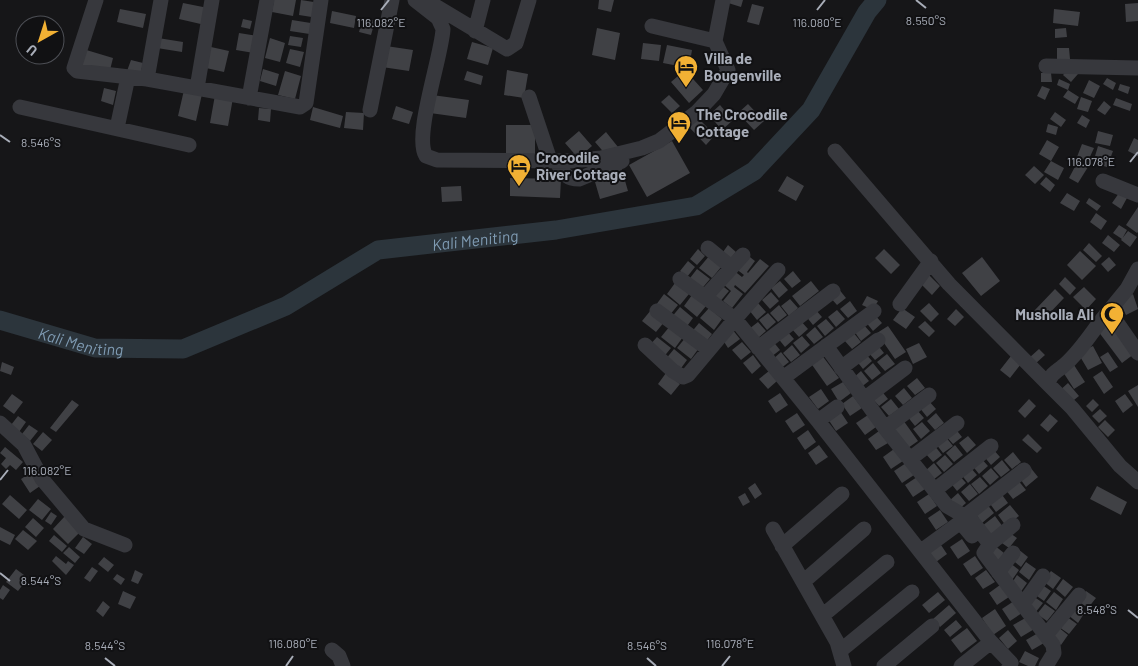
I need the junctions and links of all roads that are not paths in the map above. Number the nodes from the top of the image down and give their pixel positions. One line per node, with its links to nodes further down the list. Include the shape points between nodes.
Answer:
1 (96, 0): 17 (street, via 74,68)
2 (160, 0): 18 (street)
3 (212, 0): 19 (street)
4 (267, 0): 21 (street)
5 (321, 0): 21 (street, via 305,106 300,108)
6 (392, 0): 23 (street)
7 (415, 0): 28 (street, via 436,15 443,29 422,148 426,156 436,160)
8 (483, 0): 13 (street)
9 (529, 0): 13 (street, via 512,48 498,45)
10 (723, 0): 14 (street)
11 (431, 1): 13 (street)
12 (652, 26): 14 (street)
13 (475, 31)
14 (715, 41): 28 (street, via 727,64 726,75 709,100 678,127 659,141 642,148 600,158)
15 (1046, 66): 16 (street)
16 (1138, 68)
17 (128, 78): 18 (street); 24 (street)
18 (147, 79): 19 (street)
19 (197, 88): 21 (street)
20 (529, 97): 28 (street)
21 (249, 98)
22 (20, 107): 24 (street)
23 (370, 110)
24 (117, 128): 25 (street)
25 (189, 145)
26 (835, 151): 33 (street)
27 (631, 157): 28 (street, via 579,178 566,177)
28 (553, 161)
29 (1104, 180): 30 (street)
30 (1138, 195)
31 (708, 248): 34 (street)
32 (743, 255): 34 (street)
33 (930, 261): 40 (street); 54 (street, via 962,298)
34 (731, 267): 39 (street)
35 (1138, 269): 43 (street)
36 (778, 270): 44 (street)
37 (680, 279): 39 (street)
38 (833, 291): 48 (street)
39 (705, 297): 44 (street)
40 (900, 304)
41 (657, 311): 49 (street)
42 (874, 311): 47 (street)
43 (1109, 311): 50 (street); 54 (street, via 1073,358 1051,377)
44 (735, 320): 48 (street); 49 (street)
45 (878, 340): 51 (street)
46 (645, 345): 49 (street, via 683,377)
47 (826, 346): 51 (street); 53 (street)
48 (758, 348): 53 (street)
49 (708, 349)
50 (1138, 353)
51 (841, 368): 56 (street)
52 (905, 368): 56 (street)
53 (783, 378): 58 (street)
54 (1049, 385): 65 (street)
55 (929, 395): 61 (street)
56 (864, 399): 61 (street)
57 (837, 407): 58 (street)
58 (818, 421): 75 (street)
59 (0, 423): 72 (street, via 24,445 42,479 84,528)
60 (957, 423): 63 (street)
61 (885, 428): 63 (street)
62 (990, 446): 66 (street)
63 (910, 460): 66 (street)
64 (1024, 470): 68 (street)
65 (1138, 482)
66 (935, 490): 68 (street, via 951,510)
67 (842, 494): 74 (street)
68 (965, 516): 73 (street)
69 (1013, 525): 73 (street)
70 (773, 529): 74 (street)
71 (864, 529): 80 (street)
72 (125, 544)
73 (984, 544): 75 (street, via 958,524); 78 (street, via 984,553)
74 (782, 546): 80 (street)
75 (921, 552): 87 (street)
76 (1014, 553): 78 (street)
77 (887, 562): 84 (street)
78 (998, 572): 83 (street)
79 (1043, 576): 83 (street)
80 (803, 582): 84 (street)
81 (912, 592): 89 (street)
82 (1079, 594): 86 (street)
83 (1023, 604): 86 (street)
84 (822, 616): 89 (street)
85 (932, 626): 93 (street)
86 (1046, 635): 95 (street, via 1055,649)
87 (991, 642): 90 (street); 94 (street)
88 (332, 650): 91 (street)
89 (840, 651): 92 (street)
90 (1012, 665)
91 (343, 666)
92 (844, 666)
93 (884, 666)
94 (960, 666)
95 (1046, 666)

